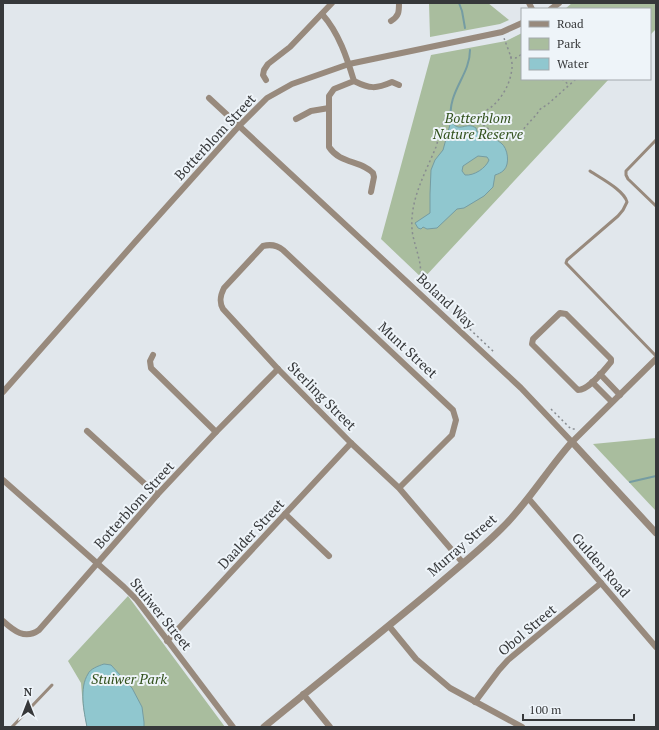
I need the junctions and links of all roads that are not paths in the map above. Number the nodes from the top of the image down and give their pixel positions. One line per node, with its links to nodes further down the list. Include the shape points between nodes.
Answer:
1 (332, 3): 3 (street)
2 (399, 3): 4 (street, via 398,16)
3 (322, 14): 6 (street, via 342,46); 7 (street, via 290,47 268,64 263,75)
4 (392, 21)
5 (521, 24): 6 (street, Botterblom Street, via 502,32)
6 (348, 64): 8 (street); 13 (street, Botterblom Street, via 292,84 267,98)
7 (266, 80)
8 (354, 81): 9 (street, via 376,88 392,82); 11 (street, via 334,89 329,96)
9 (399, 85)
10 (210, 98): 13 (street, Boland Way)
11 (329, 108): 12 (street, via 311,111); 16 (street, via 329,147 341,158 373,173)
12 (296, 119)
13 (239, 126): 24 (street, Botterblom Street); 29 (street, Boland Way, via 521,388)
14 (656, 140): 17 (lane, via 626,171 628,179)
15 (590, 171): 20 (lane, via 625,196 626,206 566,263)
16 (371, 192)
17 (656, 206)
18 (269, 245): 21 (street, Sterling Street, via 263,246 224,288 220,302 228,315); 32 (street, Munt Street, via 283,250 453,410 456,420 452,435)
19 (152, 355): 28 (street, via 151,368)
20 (656, 358): 25 (street, Murray Street)
21 (278, 368): 28 (street, Botterblom Street); 30 (street, Sterling Street)
22 (600, 374): 23 (street); 23 (street, via 611,362 610,356 566,314 560,313 533,339 532,344 578,390); 25 (street)
23 (592, 382): 26 (street)
24 (3, 392)
25 (620, 395): 26 (street, Murray Street)
26 (612, 402): 29 (street, Murray Street)
27 (87, 431): 33 (street)
28 (216, 432): 33 (street, Botterblom Street)
29 (572, 442): 34 (street, Murray Street); 36 (street, Boland Way)
30 (351, 443): 32 (street, Sterling Street); 35 (street, Daalder Street)
31 (3, 480): 39 (street, Stuiwer Street)
32 (399, 488): 38 (street, Sterling Street)
33 (157, 495): 39 (street, Botterblom Street)
34 (528, 498): 38 (street, Murray Street, via 502,528); 40 (street, Gulden Road)
35 (285, 514): 37 (street); 43 (street, Daalder Street)
36 (656, 532)
37 (329, 556)
38 (463, 563): 42 (street, Murray Street)
39 (97, 564): 41 (street, Botterblom Street, via 35,632 18,633); 43 (street, Stuiwer Street, via 128,591)
40 (602, 583): 44 (street, Gulden Road); 47 (street, Obol Street, via 508,660)
41 (3, 621)
42 (389, 626): 46 (street, Murray Street); 47 (street, via 426,668 450,688)
43 (167, 640): 49 (street, Stuiwer Street)
44 (656, 647)
45 (52, 685): 48 (lane)
46 (303, 694): 50 (street, Murray Street); 51 (street)
47 (475, 702): 52 (street)
48 (12, 727)
49 (233, 727)
50 (264, 727)
51 (330, 727)
52 (522, 727)

